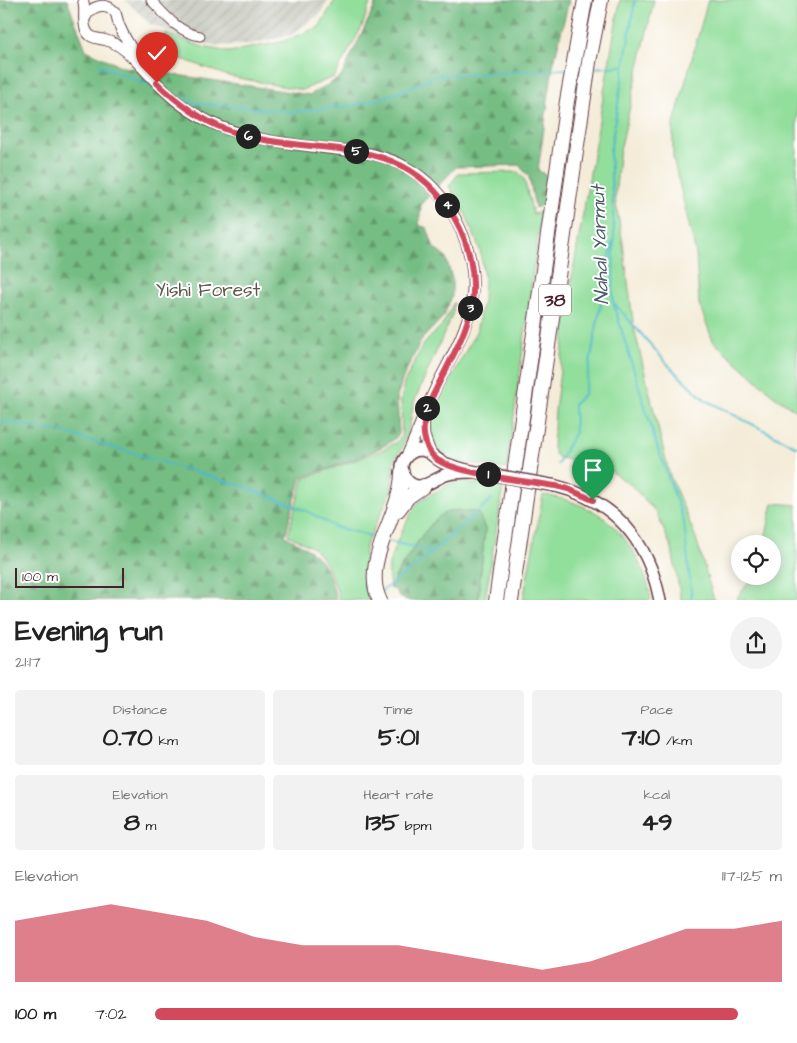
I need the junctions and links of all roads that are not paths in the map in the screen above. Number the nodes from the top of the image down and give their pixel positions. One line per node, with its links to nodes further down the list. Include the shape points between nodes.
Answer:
1 (83, 0): 6 (street)
2 (151, 0): 8 (street, via 180,28)
3 (585, 0): 19 (highway, 38, via 567,101)
4 (601, 0): 20 (highway, 38, via 589,62)
5 (103, 3): 6 (street); 7 (street, via 114,12)
6 (85, 18): 9 (street, via 89,34 99,40)
7 (118, 24): 9 (street, via 114,34); 10 (street)
8 (200, 36)
9 (104, 39): 10 (street, via 123,49)
10 (145, 71): 11 (street, via 181,105 226,130 252,138 388,159 417,174 439,194 462,234 470,258 472,303 467,324)
11 (426, 411): 12 (street, via 424,435); 13 (street)
12 (433, 456): 13 (main road, via 417,451); 15 (main road); 16 (main road, via 438,469)
13 (406, 457): 14 (main road)
14 (402, 472): 16 (main road, via 410,484); 17 (highway, via 401,492)
15 (472, 472): 16 (main road, via 448,474); 21 (main road, bridge, via 568,489 605,507 627,527 645,554)
16 (429, 483): 17 (highway, via 408,497)
17 (392, 519): 18 (highway, via 375,563 375,587)
18 (380, 600)
19 (496, 600)
20 (511, 600)
21 (660, 600)

